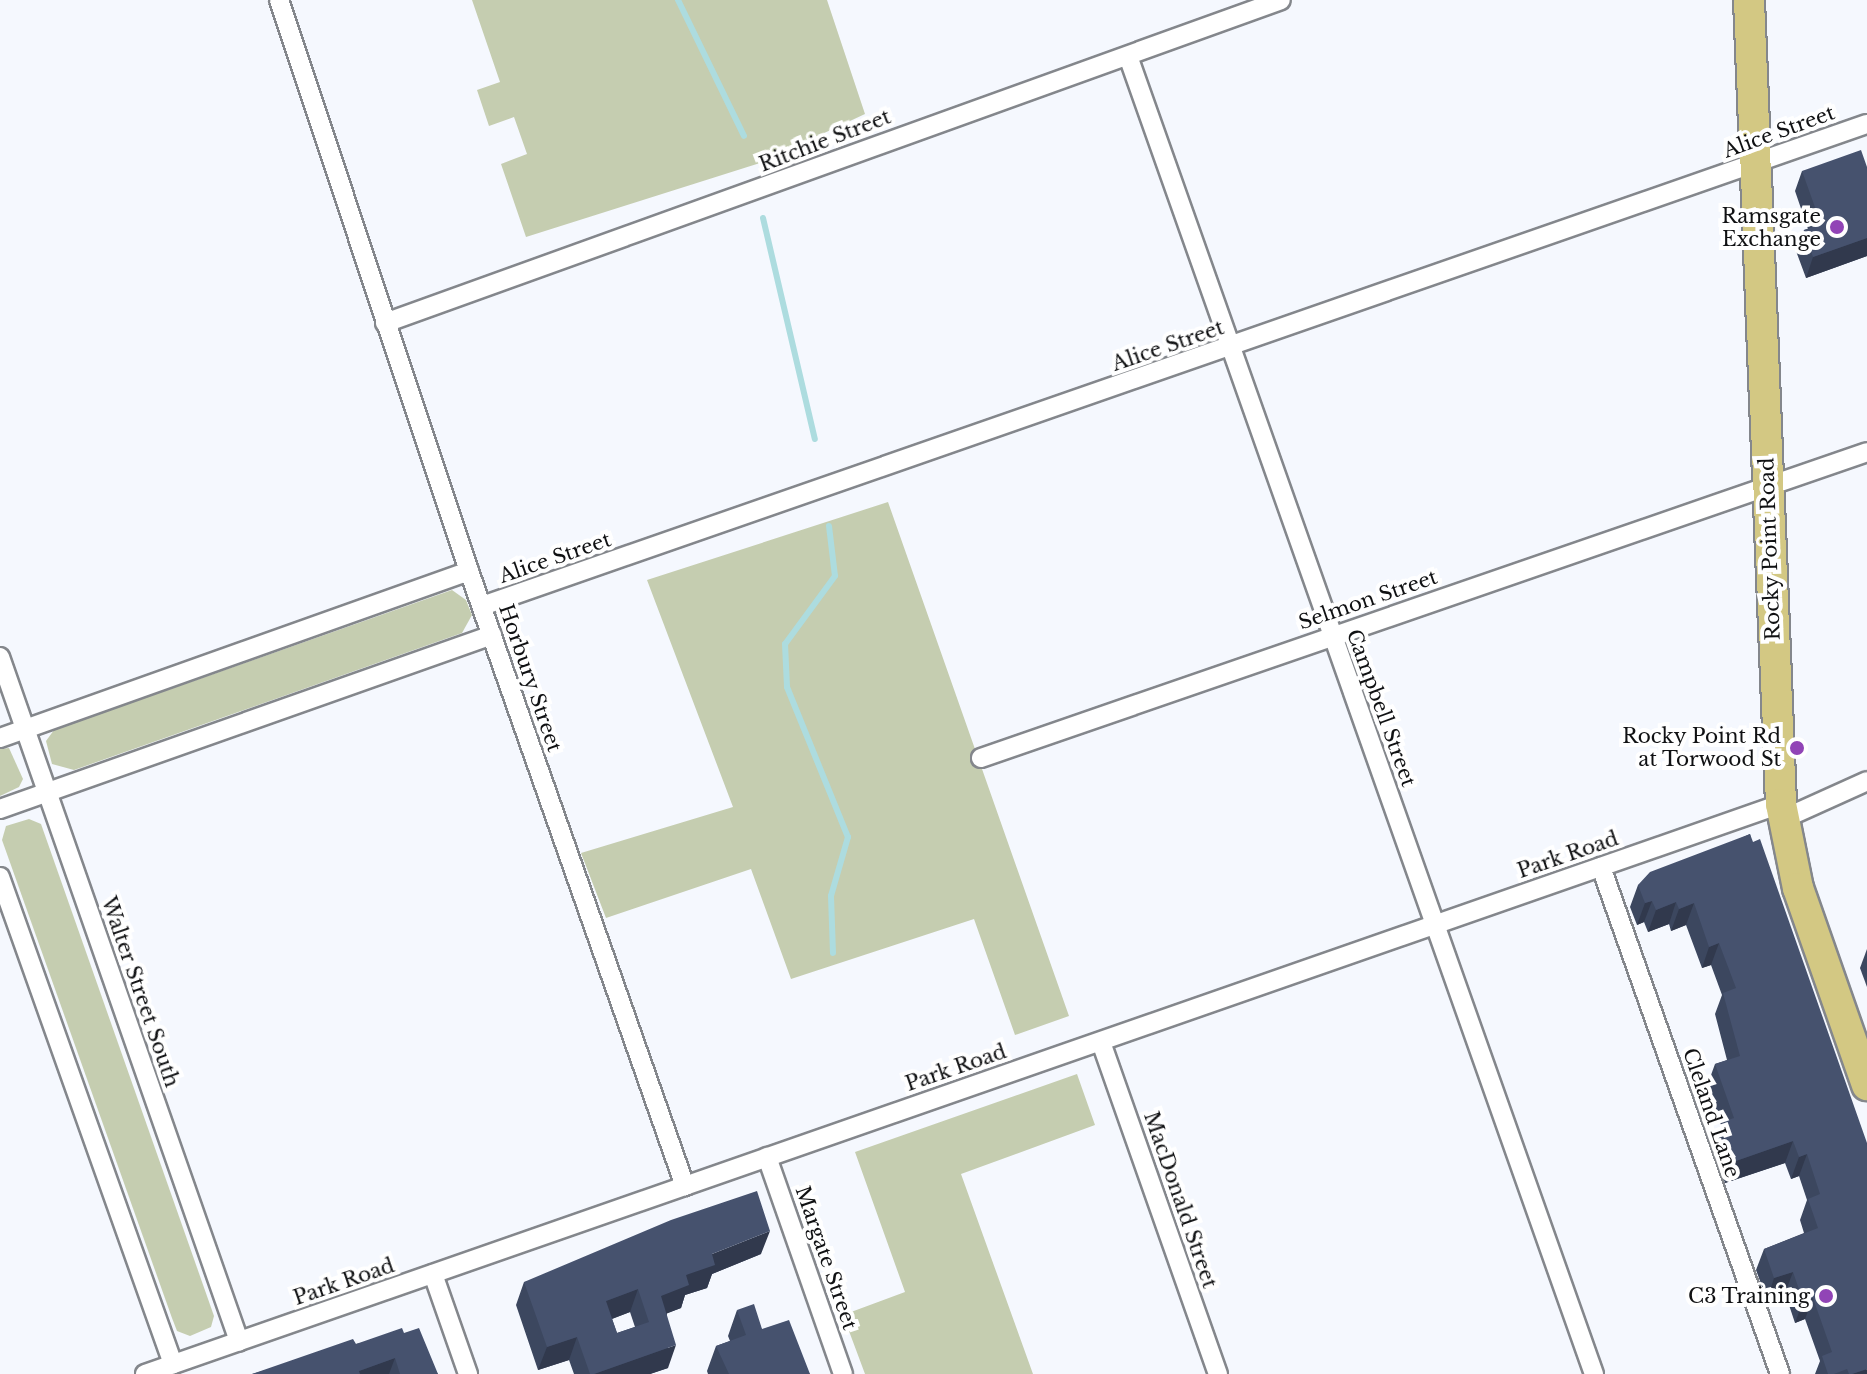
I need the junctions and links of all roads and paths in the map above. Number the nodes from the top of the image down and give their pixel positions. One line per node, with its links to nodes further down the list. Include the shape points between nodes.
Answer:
1 (279, 0): 7 (street, Horbury Street)
2 (1281, 0): 4 (street, Ritchie Street)
3 (1749, 0): 6 (main road, Rocky Point Road)
4 (1128, 56): 7 (street, Ritchie Street); 8 (street, Campbell Street)
5 (1867, 124): 6 (street, Alice Street)
6 (1756, 163): 8 (street, Alice Street); 10 (main road, Rocky Point Road)
7 (385, 323): 11 (street, Horbury Street)
8 (1232, 347): 12 (street, Alice Street); 14 (street, Campbell Street)
9 (1867, 452): 10 (street, Selmon Street)
10 (1768, 482): 14 (street, Selmon Street); 22 (main road, Rocky Point Road)
11 (469, 571): 12 (street, Horbury Street); 16 (street, Alice Street)
12 (482, 606): 13 (street, Horbury Street)
13 (492, 635): 20 (street); 29 (street, Horbury Street)
14 (1332, 636): 18 (street, Selmon Street); 25 (street, Campbell Street)
15 (0, 657): 16 (street, Walter Street South)
16 (26, 729): 17 (street, Alice Street); 20 (street, Walter Street South)
17 (0, 738)
18 (981, 758)
19 (1867, 781): 22 (street, Park Road)
20 (47, 794): 21 (street); 31 (street, Walter Street South)
21 (0, 809)
22 (1782, 811): 23 (street, Park Road); 27 (main road, Rocky Point Road, via 1798,888)
23 (1601, 867): 25 (street, Park Road); 38 (street, Cleland Lane)
24 (0, 877): 32 (street)
25 (1436, 924): 26 (street, Park Road); 37 (street, Campbell Street)
26 (1101, 1042): 28 (street, Park Road); 36 (street, MacDonald Street)
27 (1867, 1085)
28 (767, 1157): 29 (street, Park Road); 35 (street, Margate Street)
29 (685, 1186): 30 (street, Park Road)
30 (433, 1274): 31 (street, Park Road); 34 (street)
31 (239, 1341): 32 (street, Park Road)
32 (173, 1364): 33 (street, Park Road)
33 (145, 1374)
34 (468, 1374)
35 (843, 1374)
36 (1218, 1374)
37 (1594, 1374)
38 (1780, 1374)

